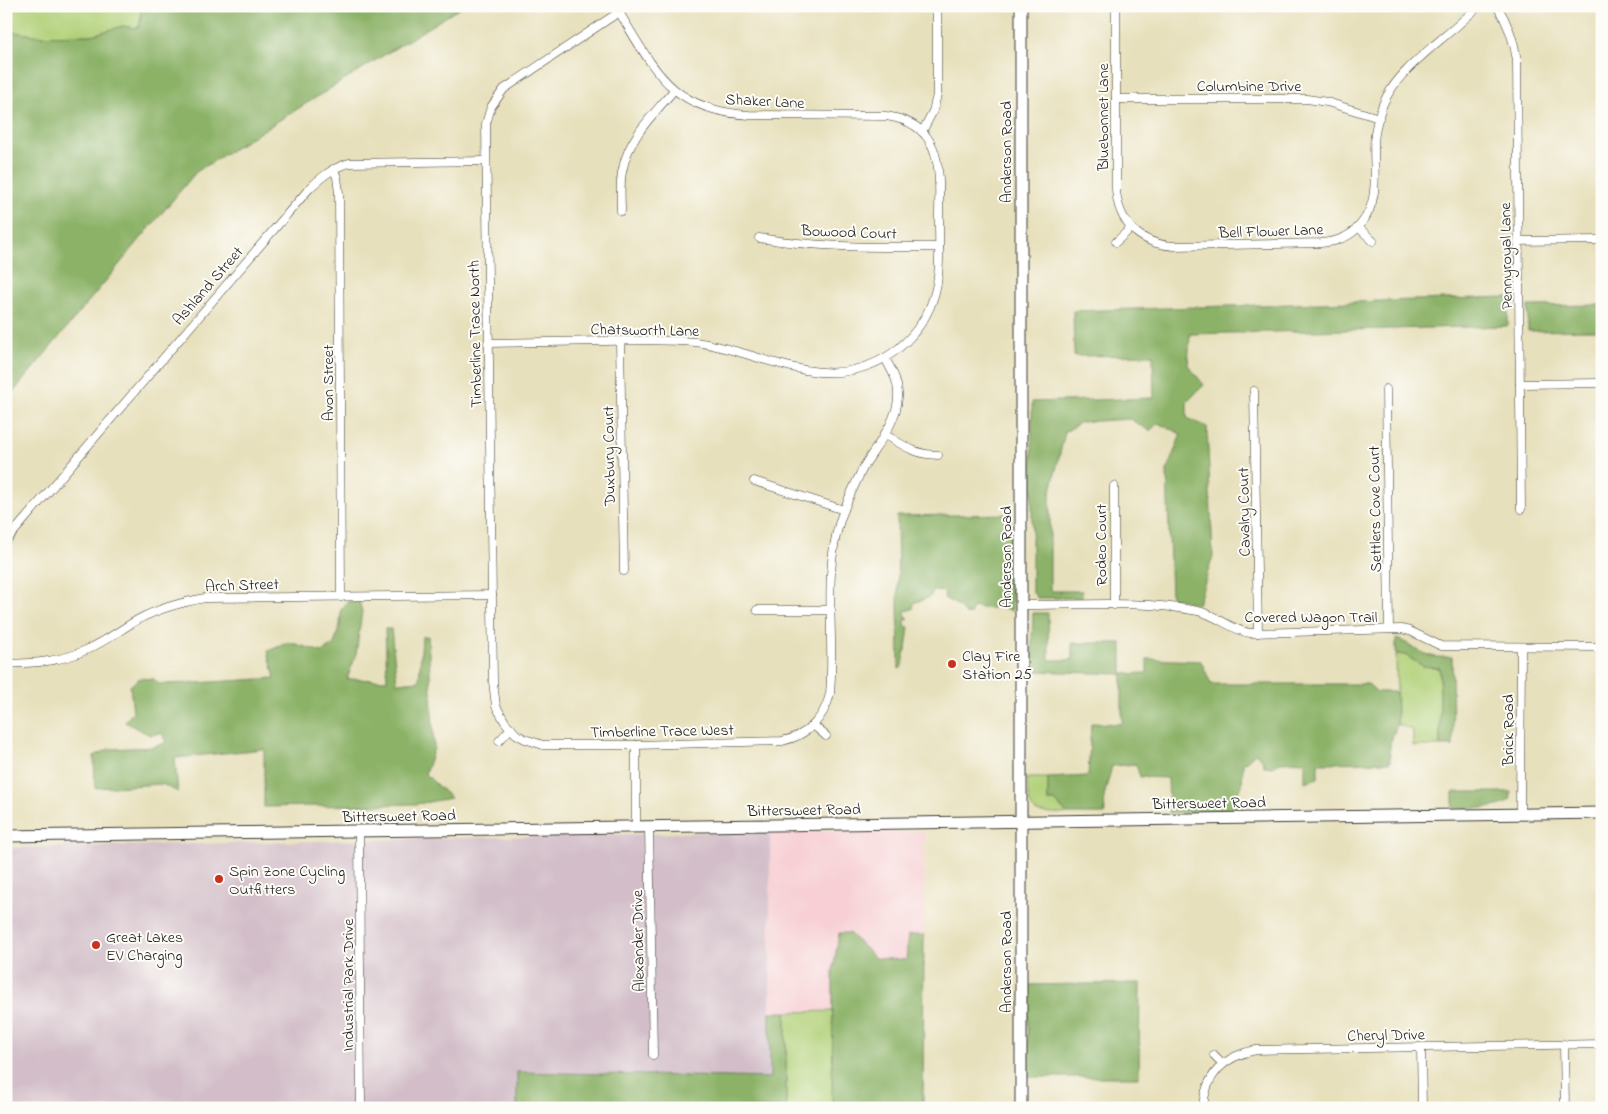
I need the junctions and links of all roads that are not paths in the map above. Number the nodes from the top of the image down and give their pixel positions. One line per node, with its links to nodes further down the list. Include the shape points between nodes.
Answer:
1 (628, 6): 7 (street, Timberline Trace North)
2 (937, 6): 11 (street, via 937,95)
3 (1021, 6): 40 (street, Anderson Road)
4 (1116, 6): 9 (street, Bluebonnet Lane)
5 (1479, 6): 10 (street, Bell Flower Lane, via 1401,76 1387,96)
6 (1497, 6): 20 (street, Pennyroyal Lane, via 1513,38 1517,60)
7 (619, 12): 8 (street, Shaker Lane, via 651,64); 12 (street, Timberline Trace North, via 501,93 488,117)
8 (674, 90): 11 (street, Shaker Lane, via 699,105 731,114 886,116 902,120); 14 (street, via 640,130 629,150 620,184)
9 (1116, 99): 10 (street, Columbine Drive, via 1307,99); 15 (street, Bluebonnet Lane, via 1117,199)
10 (1379, 118): 16 (street, Bell Flower Lane, via 1375,139 1374,199 1370,212)
11 (922, 132): 22 (street, Chatsworth Lane, via 931,142 938,159)
12 (486, 160): 13 (street, Ashland Street, via 358,162); 24 (street, Timberline Trace North)
13 (333, 170): 36 (street, Ashland Street, via 308,190); 39 (street, Avon Street, via 340,193)
14 (621, 211)
15 (1130, 226): 16 (street, Bell Flower Lane, via 1145,239 1174,246 1321,243 1339,240); 21 (street)
16 (1358, 227): 19 (street)
17 (759, 238): 22 (street, Bowood Court, via 828,246)
18 (1602, 240): 20 (street)
19 (1373, 241)
20 (1518, 241): 27 (street, Pennyroyal Lane)
21 (1116, 242)
22 (939, 247): 25 (street, Chatsworth Lane, via 938,278 926,316 912,336)
23 (620, 340): 24 (street, Chatsworth Lane); 25 (street, Chatsworth Lane, via 696,342 825,373 865,368); 37 (street, Duxbury Court)
24 (488, 343): 38 (street, Timberline Trace North)
25 (886, 358): 30 (street, via 896,378 898,397 894,416)
26 (1602, 383): 27 (street)
27 (1520, 384): 34 (street, Pennyroyal Lane)
28 (1386, 389): 44 (street, Settlers Cove Court)
29 (1254, 391): 45 (street, Cavalry Court)
30 (884, 434): 31 (street, via 917,452); 35 (street, via 863,468)
31 (938, 455)
32 (754, 481): 35 (street)
33 (1114, 486): 41 (street, Rodeo Court)
34 (1521, 509)
35 (844, 510): 43 (street, via 834,549)
36 (6, 541)
37 (624, 571)
38 (492, 595): 39 (street, Arch Street); 50 (street, Timberline Trace North, via 494,697 500,714)
39 (342, 597): 48 (street, Arch Street, via 193,600 157,611 69,657)
40 (1022, 605): 41 (street, Covered Wagon Trail); 56 (street, Anderson Road)
41 (1114, 605): 45 (street, Covered Wagon Trail, via 1158,605 1200,612 1237,630)
42 (757, 610): 43 (street)
43 (831, 610): 49 (street, via 830,694 824,711)
44 (1390, 629): 45 (street, Covered Wagon Trail); 46 (street, Covered Wagon Trail, via 1410,631 1441,646)
45 (1258, 633)
46 (1521, 646): 47 (street, Covered Wagon Trail); 55 (street, Brick Road)
47 (1602, 647)
48 (6, 664)
49 (813, 725): 51 (street); 53 (street, Timberline Trace West, via 803,734 782,741)
50 (511, 728): 52 (street); 53 (street, Timberline Trace West, via 525,739 543,745)
51 (826, 736)
52 (499, 741)
53 (636, 744): 57 (street)
54 (1602, 813): 55 (street, Bittersweet Road)
55 (1520, 814): 56 (street, Bittersweet Road)
56 (1021, 822): 58 (street, Bittersweet Road); 68 (street, Anderson Road)
57 (636, 827): 58 (street, Bittersweet Road); 59 (street, Bittersweet Road)
58 (649, 827): 64 (street, Alexander Drive)
59 (359, 831): 60 (street, Bittersweet Road); 67 (street, Industrial Park Drive)
60 (6, 836)
61 (1564, 1044): 62 (street, Cheryl Drive); 63 (street, Cheryl Drive); 71 (street)
62 (1602, 1044)
63 (1422, 1047): 66 (street, Cheryl Drive, via 1256,1050); 70 (street)
64 (653, 1055)
65 (1214, 1055): 66 (street)
66 (1223, 1064): 69 (street, Cheryl Drive, via 1207,1085)
67 (361, 1108)
68 (1021, 1108)
69 (1203, 1108)
70 (1422, 1108)
71 (1565, 1108)

